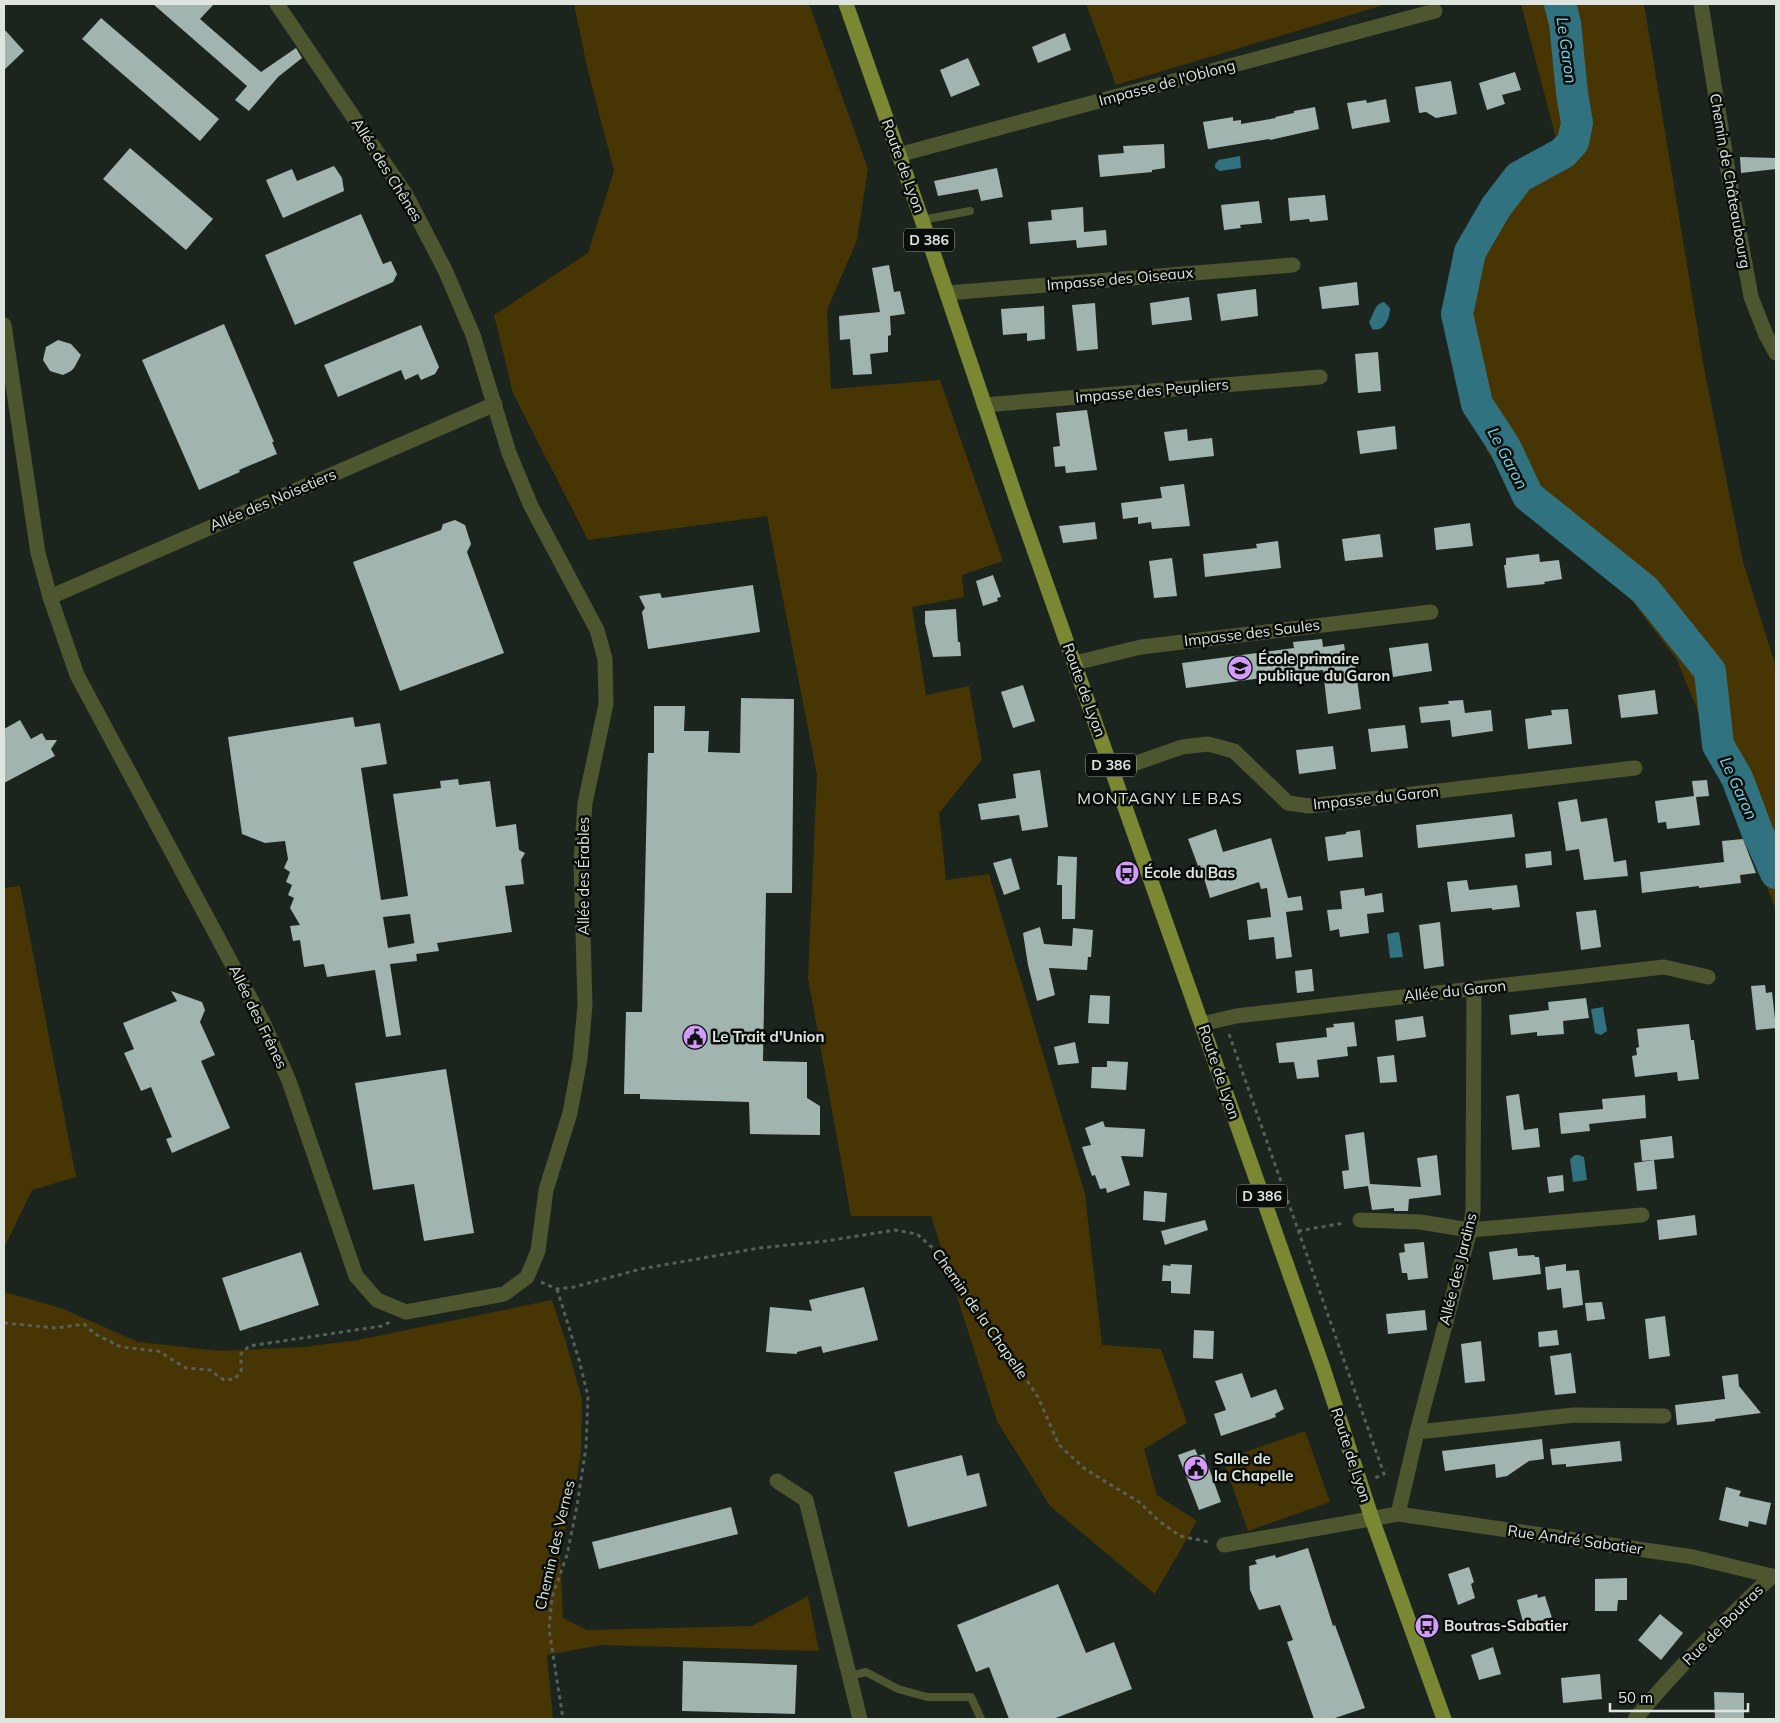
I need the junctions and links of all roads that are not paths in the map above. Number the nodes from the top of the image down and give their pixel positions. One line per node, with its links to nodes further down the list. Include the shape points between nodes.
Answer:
1 (277, 4): 13 (street, Allée des Chênes, via 406,195 445,270 473,335)
2 (846, 4): 5 (main road, Route de Lyon / D 386)
3 (1701, 4): 11 (street, Chemin de Châteaubourg, via 1751,296)
4 (1435, 11): 5 (street, Impasse de l'Oblong)
5 (898, 155): 7 (main road, Route de Lyon / D 386)
6 (970, 211): 7 (lane)
7 (922, 220): 9 (main road, Route de Lyon / D 386)
8 (1293, 265): 9 (street, Impasse des Oiseaux)
9 (947, 293): 14 (main road, Route de Lyon / D 386)
10 (4, 325): 15 (street, Allée des Frênes, via 38,553)
11 (1776, 353)
12 (1320, 377): 14 (street, Impasse des Peupliers)
13 (495, 404): 15 (street, Allée des Noisetiers); 26 (street, Allée des Érables, via 509,453 531,506 597,630 605,659 606,704 585,803 581,860 585,1006 580,1059 570,1113 546,1190 538,1251 527,1276 504,1294)
14 (984, 405): 17 (main road, Route de Lyon / D 386)
15 (50, 597): 26 (street, Allée des Frênes, via 77,675 264,1022 289,1081 356,1276 377,1300)
16 (1431, 612): 17 (street, Impasse des Saules, via 1141,647)
17 (1075, 663): 19 (main road, Route de Lyon / D 386)
18 (1634, 768): 19 (street, Impasse du Garon, via 1309,806 1288,803 1234,751 1208,744 1182,747)
19 (1113, 771): 22 (main road, Route de Lyon / D 386)
20 (1708, 977): 21 (street, Allée du Garon, via 1664,967)
21 (1474, 989): 22 (street, Allée du Garon, via 1236,1016); 25 (street, Allée des Jardins, via 1473,1211)
22 (1202, 1024): 31 (main road, Route de Lyon / D 386, via 1323,1368)
23 (1642, 1215): 25 (street)
24 (1360, 1220): 25 (street, via 1420,1222)
25 (1470, 1230): 28 (street, Allée des Jardins)
26 (406, 1312)
27 (1664, 1416): 28 (street, via 1574,1415)
28 (1417, 1432): 30 (street, Allée des Jardins)
29 (777, 1481): 34 (street, via 806,1500)
30 (1398, 1514): 31 (street, Rue André Sabatier); 33 (street, Rue André Sabatier, via 1693,1557)
31 (1372, 1519): 32 (street); 37 (main road, D 386)
32 (1224, 1545)
33 (1774, 1576): 38 (street, Rue de Boutras, via 1712,1632)
34 (850, 1676): 35 (street); 36 (lane, via 866,1672 898,1689 927,1697 971,1697)
35 (860, 1719)
36 (981, 1719)
37 (1444, 1719)
38 (1635, 1719)

